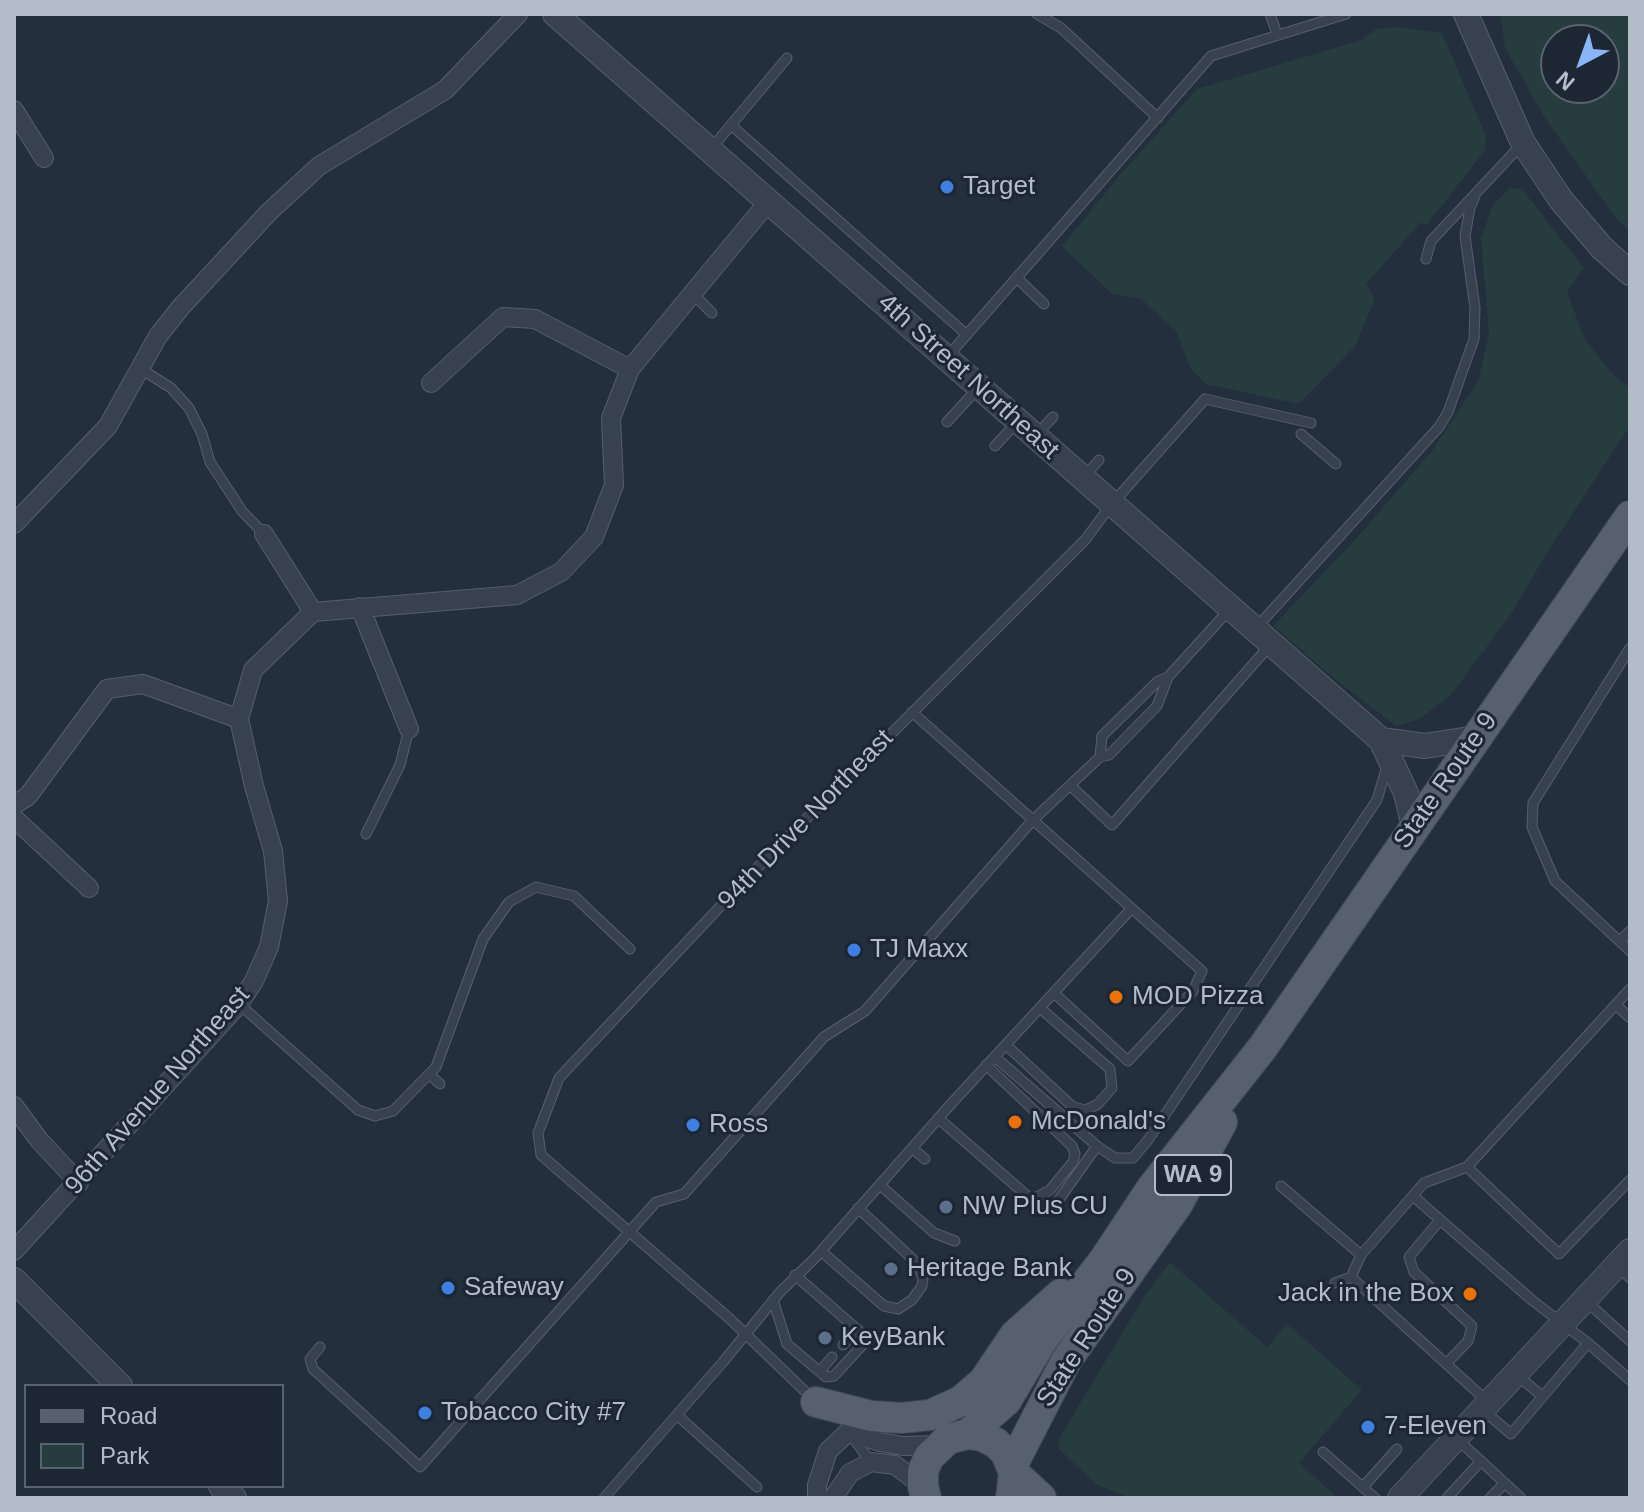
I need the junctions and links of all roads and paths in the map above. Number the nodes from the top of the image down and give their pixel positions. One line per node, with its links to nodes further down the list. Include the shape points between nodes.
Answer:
1 (518, 14): 25 (street, via 445,90 319,166 269,212 181,307)
2 (555, 14): 13 (street, 4th Street Northeast)
3 (1037, 14): 10 (lane, via 1061,28)
4 (1270, 14): 7 (lane)
5 (1346, 14): 7 (lane)
6 (1466, 14): 12 (street)
7 (1277, 34): 10 (lane, via 1211,56)
8 (787, 58): 11 (lane)
9 (14, 110): 14 (street)
10 (1158, 118): 19 (lane)
11 (731, 125): 13 (lane); 23 (lane)
12 (1523, 143): 15 (lane); 18 (street, via 1561,200)
13 (710, 150): 16 (street, 4th Street Northeast)
14 (44, 158)
15 (1475, 196): 17 (lane, via 1431,241); 45 (lane, via 1465,236 1474,339 1448,412)
16 (769, 201): 20 (street); 24 (street, 4th Street Northeast)
17 (1426, 259)
18 (1630, 273)
19 (1017, 278): 21 (lane); 23 (lane)
20 (693, 294): 22 (lane); 26 (street)
21 (1044, 304)
22 (712, 313)
23 (967, 335): 24 (lane)
24 (947, 358): 28 (street, 4th Street Northeast)
25 (141, 369): 40 (street, via 108,426); 41 (lane, via 171,388 189,408 210,462)
26 (630, 369): 27 (street, via 535,319 503,317); 42 (street, via 611,418 614,485 594,537 561,572 517,595)
27 (431, 383)
28 (979, 387): 30 (lane); 32 (street, 4th Street Northeast)
29 (1053, 417): 32 (lane)
30 (947, 422)
31 (1311, 423): 38 (lane, 94th Drive Northeast, via 1205,399)
32 (1026, 429): 34 (lane); 37 (street, 4th Street Northeast)
33 (1301, 434): 36 (lane)
34 (995, 446)
35 (1099, 460): 37 (lane)
36 (1336, 464)
37 (1082, 479): 38 (street, 4th Street Northeast)
38 (1111, 505): 43 (street, 4th Street Northeast); 48 (lane, 94th Drive Northeast, via 1085,540)
39 (1630, 516): 51 (main road, State Route 9 / WA 9)
40 (14, 524)
41 (264, 534): 44 (street)
42 (360, 607): 44 (street); 50 (street)
43 (1230, 609): 45 (street, 4th Street Northeast); 47 (lane)
44 (313, 612): 49 (street, 96th Avenue Northeast, via 253,670)
45 (1262, 637): 52 (street, 4th Street Northeast); 54 (lane, via 1112,825)
46 (1630, 648): 63 (lane, via 1533,803 1532,827 1555,881)
47 (1168, 677): 53 (lane, via 1157,706 1109,755); 53 (lane, via 1102,736)
48 (912, 712): 57 (lane); 92 (lane, 94th Drive Northeast, via 559,1078 538,1133 541,1155)
49 (239, 719): 55 (street, via 143,684 107,689 28,796); 68 (street, 96th Avenue Northeast, via 273,851 278,901 269,947)
50 (409, 729): 59 (lane, via 400,765)
51 (1476, 738): 52 (street, via 1425,746); 58 (main road, State Route 9 / WA 9)
52 (1381, 740): 58 (street, via 1406,793); 80 (lane, via 1388,768 1377,800 1148,1140 1133,1158 1115,1158)
53 (1100, 757): 54 (lane)
54 (1071, 786): 57 (lane)
55 (14, 805)
56 (14, 818): 60 (street)
57 (1032, 821): 61 (lane); 92 (lane, via 865,1011 824,1037 684,1194 656,1202)
58 (1414, 827): 73 (main road, State Route 9 / WA 9)
59 (366, 834)
60 (89, 888)
61 (1131, 909): 67 (lane); 67 (lane, via 1202,971 1193,991 1128,1061)
62 (1630, 931): 63 (lane)
63 (1620, 941): 65 (lane)
64 (630, 949): 76 (lane, via 574,896 536,887 509,902 483,939)
65 (1630, 951)
66 (1630, 989): 69 (lane)
67 (1054, 993): 70 (lane)
68 (239, 1004): 76 (lane, via 358,1110 375,1116 393,1111); 85 (street, 96th Avenue Northeast)
69 (1616, 1005): 71 (lane); 83 (lane)
70 (1040, 1008): 72 (lane); 72 (lane, via 1110,1069 1112,1088 1098,1104 1086,1110 1073,1107)
71 (1630, 1018)
72 (1006, 1045): 74 (lane)
73 (1263, 1047): 93 (main road, State Route 9 / WA 9, via 1151,1189); 130 (main road, State Route 9 / WA 9, via 1177,1205 1066,1361)
74 (995, 1057): 75 (lane); 80 (lane)
75 (986, 1065): 79 (lane); 89 (lane, via 1075,1154 1050,1190)
76 (429, 1074): 77 (lane)
77 (440, 1084)
78 (14, 1106): 85 (street)
79 (938, 1118): 81 (lane); 89 (lane)
80 (1097, 1146): 89 (lane, via 1055,1205 1048,1210)
81 (912, 1148): 82 (lane); 86 (lane)
82 (925, 1159)
83 (1467, 1167): 84 (lane, via 1559,1254); 88 (lane, via 1424,1183)
84 (1630, 1180)
85 (79, 1183): 95 (street, 96th Avenue Northeast)
86 (880, 1185): 90 (lane); 94 (lane, via 934,1233)
87 (1281, 1186): 97 (lane)
88 (1413, 1196): 91 (lane); 97 (lane)
89 (1031, 1200)
90 (858, 1208): 96 (lane); 96 (lane, via 918,1264 923,1279 917,1294 898,1309 884,1306)
91 (1440, 1220): 105 (lane); 113 (lane, via 1409,1257 1414,1272 1472,1326 1468,1341)
92 (630, 1231): 107 (lane); 111 (lane, via 420,1467 313,1369 310,1359)
93 (1120, 1237): 119 (main road, via 1015,1335 984,1381 961,1401 930,1415 901,1418); 123 (main road, State Route 9 / WA 9, via 1041,1342 1006,1401)
94 (955, 1241)
95 (14, 1251)
96 (821, 1251): 99 (lane)
97 (1361, 1255): 100 (lane)
98 (1626, 1265): 104 (street)
99 (795, 1275): 103 (lane); 106 (lane)
100 (1351, 1277): 102 (lane); 113 (lane)
101 (14, 1280): 117 (street)
102 (1335, 1283)
103 (773, 1300): 107 (lane); 114 (lane, via 787,1344)
104 (1585, 1300): 105 (street); 108 (lane)
105 (1563, 1324): 109 (lane); 115 (street)
106 (856, 1329): 110 (lane); 114 (lane, via 868,1339 834,1376)
107 (744, 1334): 119 (lane); 121 (lane)
108 (1630, 1341)
109 (1588, 1343): 116 (lane); 118 (lane)
110 (843, 1345)
111 (320, 1347)
112 (832, 1357): 114 (lane)
113 (1446, 1364): 120 (lane)
114 (820, 1371)
115 (1516, 1374): 118 (lane); 120 (street)
116 (1630, 1380)
117 (118, 1384)
118 (1542, 1396): 120 (lane, via 1511,1434)
119 (816, 1402): 122 (lane)
120 (1486, 1406): 124 (street)
121 (677, 1415): 132 (lane); 135 (lane)
122 (848, 1432): 125 (street, via 903,1446); 129 (lane); 136 (street, via 828,1451)
123 (968, 1434): 125 (main road); 130 (main road, via 996,1443 1006,1453)
124 (1456, 1438): 128 (lane); 140 (street)
125 (939, 1445): 134 (main road, via 923,1471)
126 (1397, 1449): 133 (lane)
127 (1323, 1452): 133 (lane)
128 (1481, 1461): 131 (lane); 141 (lane)
129 (871, 1462): 134 (street, via 895,1465); 137 (street, via 850,1473)
130 (1013, 1479): 138 (main road)
131 (1505, 1483): 142 (lane); 143 (lane)
132 (757, 1487)
133 (1363, 1487): 139 (lane)
134 (924, 1494)
135 (604, 1498)
136 (817, 1498)
137 (833, 1498)
138 (1041, 1498)
139 (1375, 1498)
140 (1400, 1498)
141 (1447, 1498)
142 (1490, 1498)
143 (1521, 1498)

